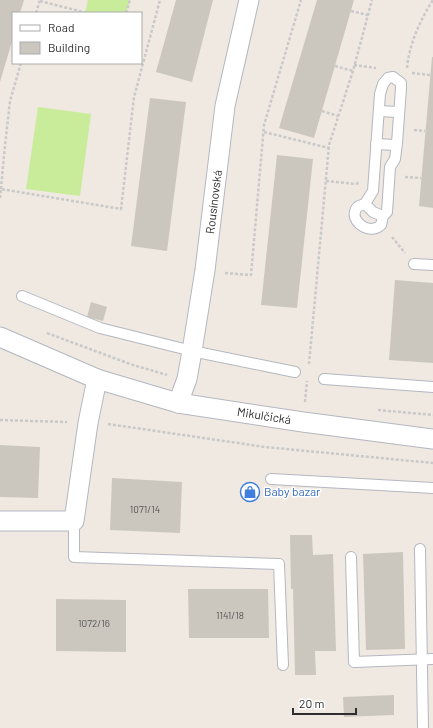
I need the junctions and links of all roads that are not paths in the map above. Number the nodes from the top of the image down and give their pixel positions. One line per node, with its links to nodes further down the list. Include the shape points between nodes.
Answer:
1 (249, 0): 14 (street, Rousínovská, via 226,106)
2 (379, 111): 3 (lane); 3 (lane, via 383,84 388,78 394,77 400,83); 4 (lane)
3 (398, 112): 5 (lane)
4 (376, 144): 5 (lane); 6 (lane)
5 (396, 145): 7 (lane, via 390,167)
6 (373, 191): 7 (lane); 8 (lane)
7 (388, 192): 9 (lane, via 387,212)
8 (364, 204): 9 (lane); 9 (lane, via 355,210 355,218 362,227 375,229 381,225)
9 (383, 216)
10 (414, 264): 11 (lane)
11 (433, 265)
12 (22, 296): 14 (lane, via 100,328)
13 (0, 337): 17 (street, Mikulčická)
14 (192, 351): 15 (lane); 19 (street, Rousínovská, via 187,380)
15 (295, 372)
16 (324, 379): 18 (lane)
17 (97, 380): 19 (street, Mikulčická); 24 (street)
18 (433, 387)
19 (178, 403): 20 (street, Mikulčická)
20 (433, 439)
21 (271, 479): 22 (lane)
22 (433, 488)
23 (0, 521): 24 (street)
24 (74, 521): 29 (lane, via 74,557 279,564)
25 (420, 549): 28 (lane)
26 (351, 557): 28 (lane, via 354,662)
27 (433, 659): 28 (lane)
28 (422, 660): 30 (lane)
29 (283, 665)
30 (422, 728)

